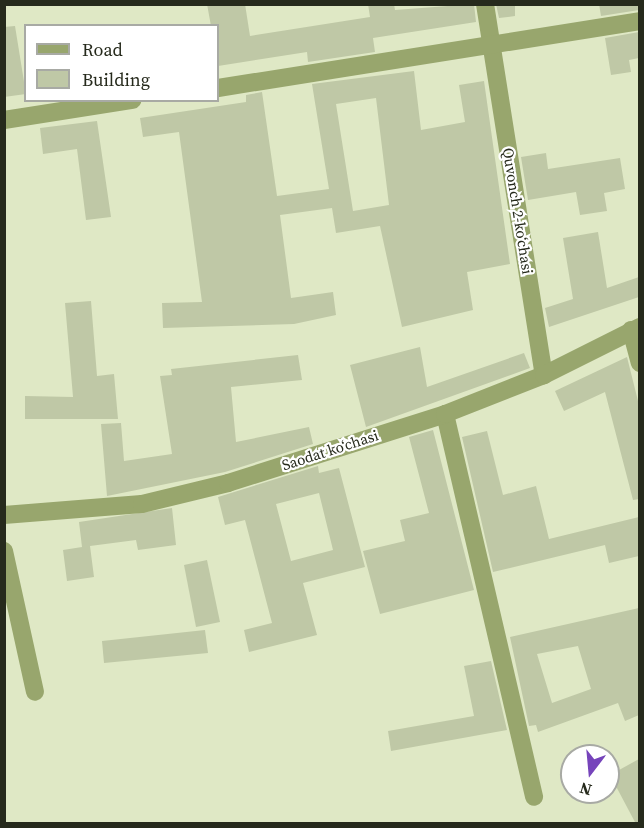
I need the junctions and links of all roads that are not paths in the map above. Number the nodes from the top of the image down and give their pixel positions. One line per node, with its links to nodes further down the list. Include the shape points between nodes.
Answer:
1 (485, 4): 3 (street, Quvonch 2-koʻchasi)
2 (639, 21): 3 (street)
3 (491, 46): 4 (street); 9 (street, Quvonch 2-koʻchasi)
4 (219, 88)
5 (119, 102): 6 (street)
6 (4, 120)
7 (635, 328): 8 (street); 9 (street, Saodat koʻchasi)
8 (639, 363)
9 (544, 375): 10 (street, Saodat koʻchasi)
10 (445, 414): 11 (street, Saodat koʻchasi, via 228,483 142,504); 14 (street)
11 (4, 515)
12 (4, 551): 13 (street)
13 (36, 692)
14 (534, 797)

